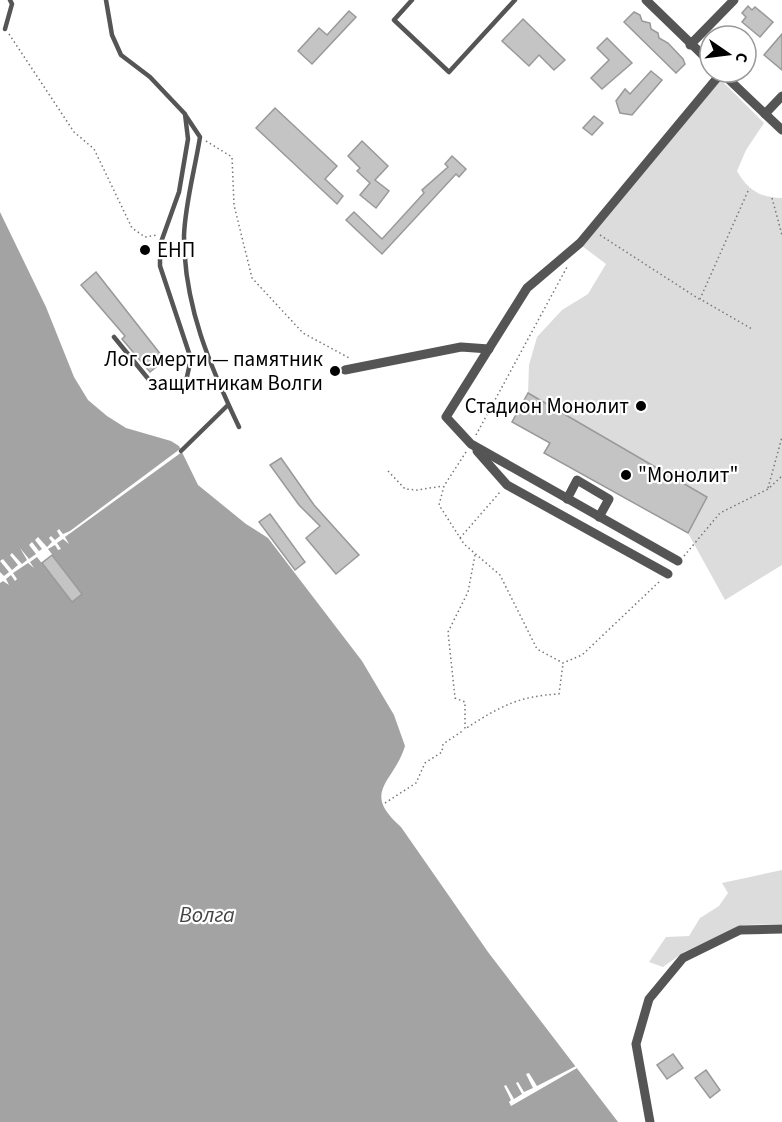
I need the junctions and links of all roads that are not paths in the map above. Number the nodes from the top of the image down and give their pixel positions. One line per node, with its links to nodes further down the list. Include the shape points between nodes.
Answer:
1 (10, 0): 7 (lane)
2 (106, 0): 13 (lane, via 112,35 121,55 150,77)
3 (412, 0): 4 (lane, via 394,20 449,72)
4 (515, 0)
5 (646, 0): 8 (street)
6 (734, 0): 8 (street)
7 (5, 29)
8 (690, 45): 9 (street)
9 (698, 52)
10 (712, 84): 17 (street, via 580,243 527,288)
11 (734, 84): 14 (street)
12 (782, 96): 14 (street)
13 (184, 114): 16 (lane, via 188,139 160,266 191,359 186,381 164,389 150,381); 19 (lane, via 200,137 184,234 186,280 203,349)
14 (765, 114): 15 (street)
15 (782, 130)
16 (114, 337)
17 (489, 349): 18 (street, via 461,347); 21 (street, via 446,417)
18 (345, 370)
19 (228, 405): 20 (lane); 22 (lane)
20 (239, 427)
21 (471, 444): 23 (street); 24 (street)
22 (181, 451)
23 (515, 470): 24 (street); 26 (street)
24 (507, 485): 30 (street)
25 (593, 490): 26 (street, via 577,480); 27 (street); 28 (street, via 609,498)
26 (567, 499): 27 (street)
27 (584, 508): 28 (street)
28 (599, 517): 29 (street)
29 (678, 561)
30 (668, 574)
31 (782, 929): 32 (street, via 740,930 683,958 649,999 636,1044)
32 (650, 1122)

